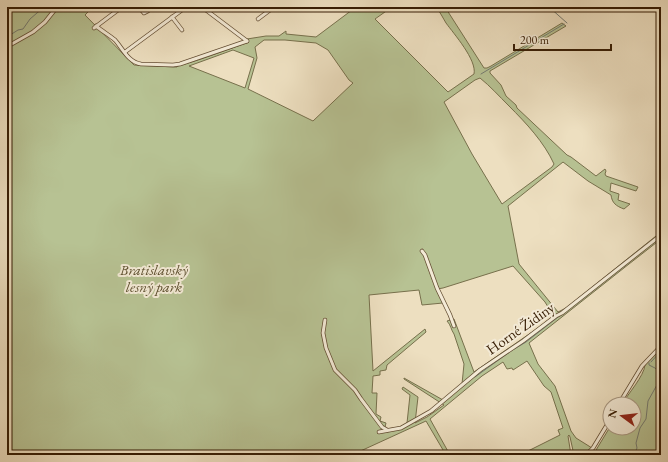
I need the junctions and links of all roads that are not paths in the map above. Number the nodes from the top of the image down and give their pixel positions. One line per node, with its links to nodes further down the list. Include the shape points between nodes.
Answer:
1 (57, 7): 11 (street, via 33,32 10,45)
2 (122, 7): 12 (street, via 95,27 114,39)
3 (139, 7): 7 (street, via 144,13)
4 (186, 7): 8 (street)
5 (202, 7): 12 (street, via 247,41 176,65 136,63)
6 (274, 7): 9 (street)
7 (148, 11)
8 (172, 17): 10 (street); 12 (street)
9 (258, 19)
10 (182, 30)
11 (7, 44)
12 (124, 52)
13 (661, 234): 19 (street, Horné Židiny, via 562,313 475,374 438,407 401,428)
14 (422, 251): 16 (street)
15 (325, 320): 19 (street, via 323,333 335,370 355,390 360,400)
16 (454, 326)
17 (661, 346): 18 (street, via 642,366)
18 (623, 396)
19 (387, 430): 20 (street, Horné Židiny)
20 (379, 432)
21 (602, 434): 22 (street)
22 (587, 454)

